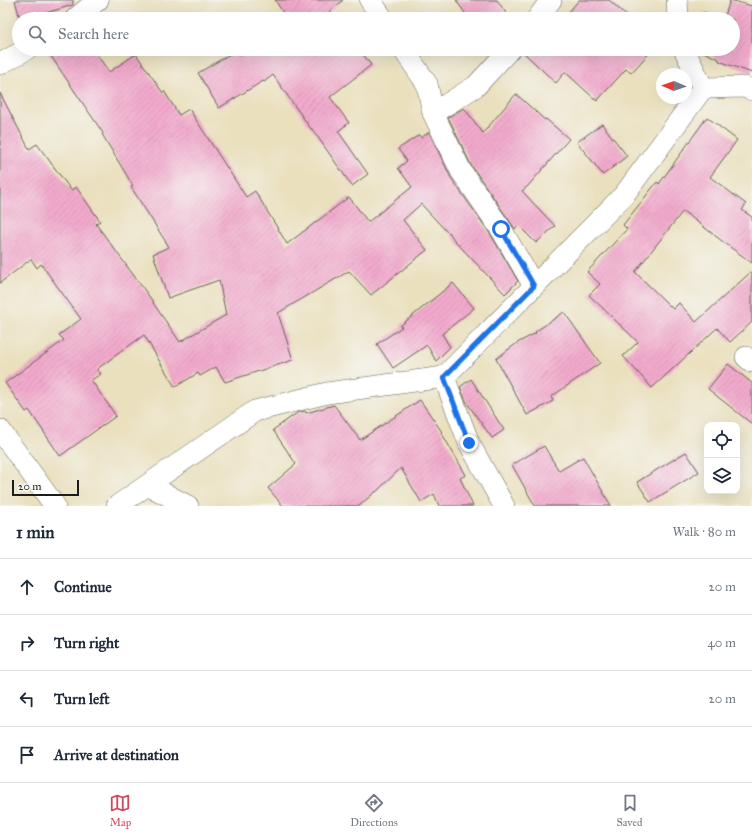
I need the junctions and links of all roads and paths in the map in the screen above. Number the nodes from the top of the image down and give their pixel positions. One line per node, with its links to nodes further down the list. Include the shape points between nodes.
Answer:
1 (98, 0): 5 (street)
2 (370, 0): 6 (street)
3 (552, 0): 7 (street)
4 (677, 0): 8 (street)
5 (83, 12)
6 (378, 12)
7 (543, 12)
8 (678, 12)
9 (14, 56): 13 (street)
10 (409, 56): 16 (street, via 427,84)
11 (504, 56): 16 (street, via 476,86)
12 (687, 56): 14 (street)
13 (0, 64)
14 (703, 88): 15 (street, via 745,87); 17 (street, via 624,195)
15 (752, 90)
16 (433, 113): 17 (street, via 461,170 501,229)
17 (534, 286): 18 (street)
18 (444, 377): 20 (street, via 327,393 255,411); 24 (street, via 469,443)
19 (0, 430): 21 (street)
20 (148, 485): 22 (street); 23 (street)
21 (55, 506)
22 (117, 506)
23 (188, 506)
24 (504, 506)

